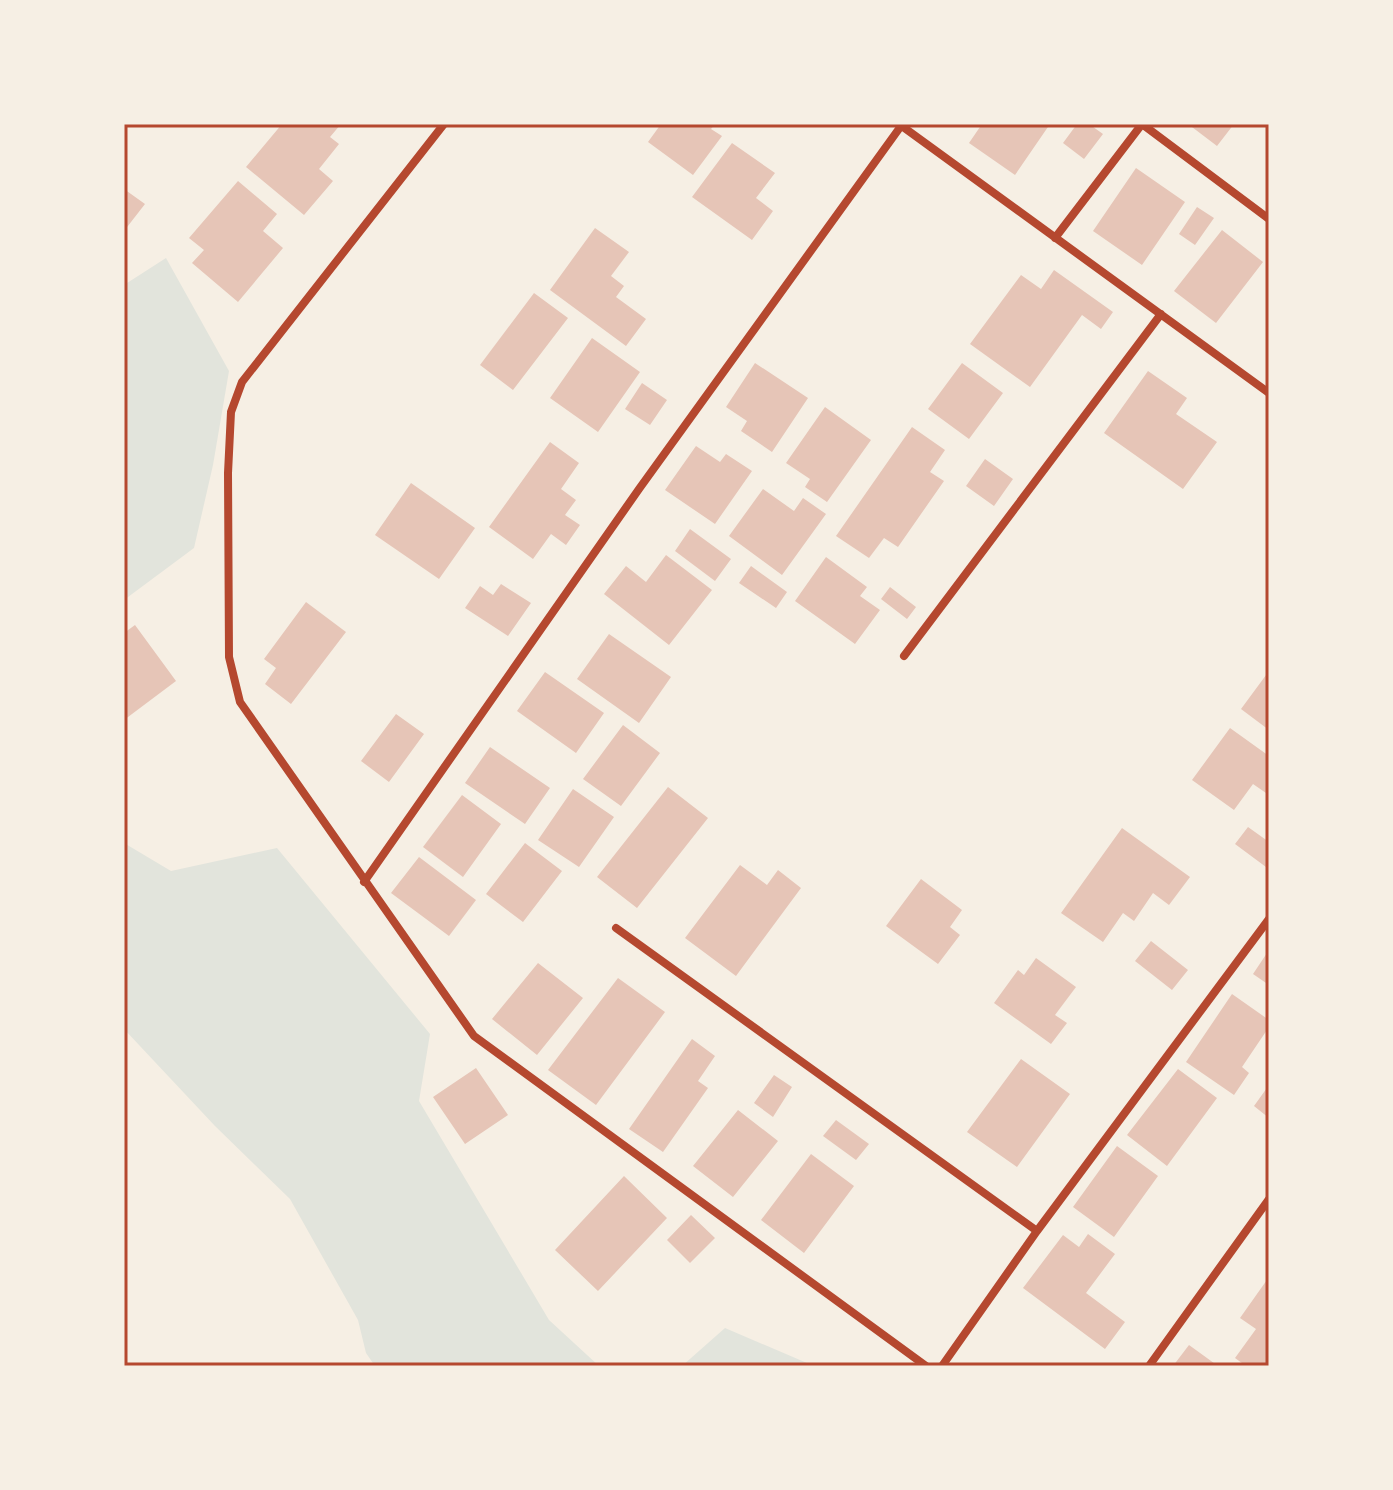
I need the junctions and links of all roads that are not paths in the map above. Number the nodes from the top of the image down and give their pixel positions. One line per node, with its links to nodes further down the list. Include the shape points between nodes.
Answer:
1 (444, 124): 9 (street, via 242,382 231,412 229,657 240,702)
2 (1142, 124): 4 (street); 5 (street)
3 (900, 125): 5 (street); 9 (street)
4 (1269, 219)
5 (1055, 238): 6 (street)
6 (1161, 314): 7 (street); 8 (street)
7 (1269, 393)
8 (904, 656)
9 (364, 882): 14 (street, via 474,1036)
10 (1269, 919): 13 (street)
11 (616, 928): 13 (street)
12 (1269, 1199): 16 (street)
13 (1037, 1231): 15 (street)
14 (926, 1366)
15 (942, 1366)
16 (1149, 1366)

